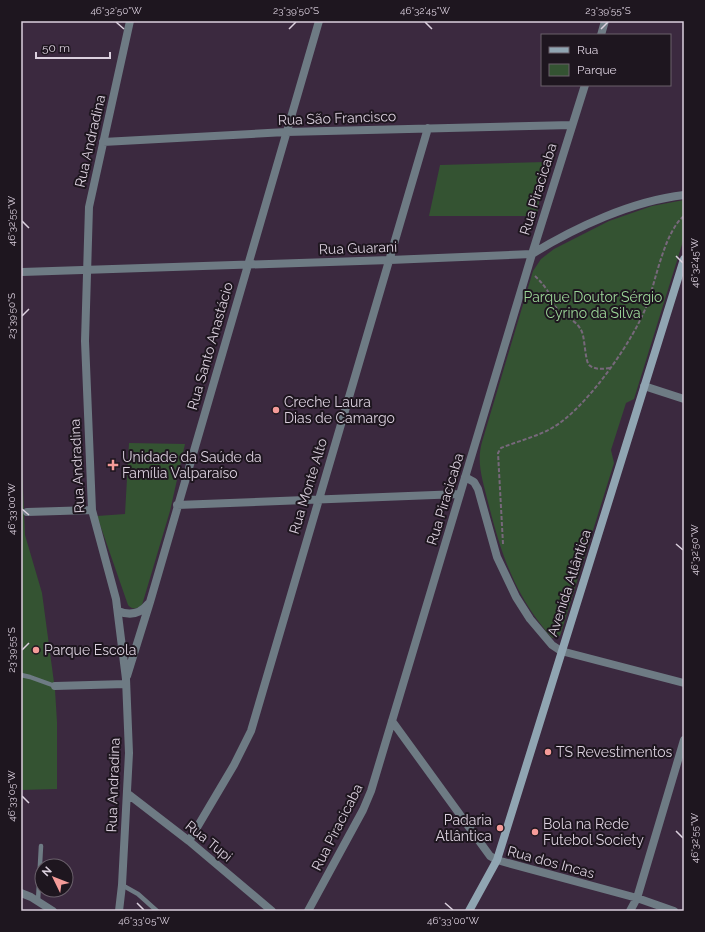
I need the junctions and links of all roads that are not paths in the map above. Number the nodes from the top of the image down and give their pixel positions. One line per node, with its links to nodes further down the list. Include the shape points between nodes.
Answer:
1 (130, 21): 9 (street, Rua Andradina)
2 (319, 21): 8 (street, Rua Santo Anastácio)
3 (605, 21): 4 (street)
4 (601, 34)
5 (585, 86): 6 (street, Rua Piracicaba)
6 (572, 125): 7 (street, Rua São Francisco); 11 (street, Rua Piracicaba)
7 (428, 128): 8 (street, Rua São Francisco); 13 (street, Rua Monte Alto)
8 (286, 132): 9 (street, Rua São Francisco); 14 (street, Rua Santo Anastácio)
9 (103, 142): 15 (street, Rua Andradina, via 89,207)
10 (684, 195): 11 (street, Rua Guarani, via 650,201 616,213)
11 (532, 254): 13 (street, Rua Guarani); 19 (street, Rua Piracicaba)
12 (684, 259): 17 (main road, Avenida Atlântica)
13 (390, 260): 14 (street, Rua Guarani); 21 (street, Rua Monte Alto)
14 (247, 265): 15 (street, Rua Guarani); 22 (street, Rua Santo Anastácio)
15 (86, 271): 16 (street, Rua Guarani); 23 (street, Rua Andradina, via 84,341)
16 (22, 272)
17 (644, 386): 18 (street); 27 (main road, Avenida Atlântica)
18 (684, 399)
19 (465, 478): 20 (street, Rua Piracicaba); 27 (street, via 474,482 478,489 497,557 516,597 530,619 552,645)
20 (460, 494): 21 (street); 32 (street, Rua Piracicaba)
21 (318, 500): 22 (street); 35 (street, Rua Monte Alto, via 251,731)
22 (177, 505): 25 (street, Rua Santo Anastácio)
23 (92, 510): 24 (street); 26 (street, Rua Andradina)
24 (27, 512)
25 (150, 602): 26 (street, via 134,614); 29 (street, Rua Santo Anastácio)
26 (118, 611): 29 (street, Rua Andradina)
27 (561, 651): 30 (street); 37 (main road, Avenida Atlântica)
28 (21, 675): 31 (lane)
29 (126, 681): 31 (street); 34 (street, Rua Andradina)
30 (684, 683)
31 (54, 686)
32 (392, 721): 37 (street, Rua dos Incas, via 485,851); 46 (street, Rua Piracicaba, via 368,800)
33 (684, 740): 40 (street)
34 (128, 794): 35 (street, Rua Tupi); 38 (street, Rua Andradina)
35 (189, 841): 45 (street, Rua Tupi)
36 (41, 846): 41 (lane)
37 (497, 860): 40 (street, Rua dos Incas); 47 (main road, Avenida Atlântica)
38 (122, 885): 43 (street, Rua Andradina); 44 (lane, via 138,894)
39 (21, 892): 41 (street)
40 (637, 898): 48 (street); 49 (street, Rua dos Incas)
41 (38, 901): 42 (street)
42 (53, 911)
43 (118, 911)
44 (157, 911)
45 (272, 911)
46 (308, 911)
47 (469, 911)
48 (630, 911)
49 (674, 911)

